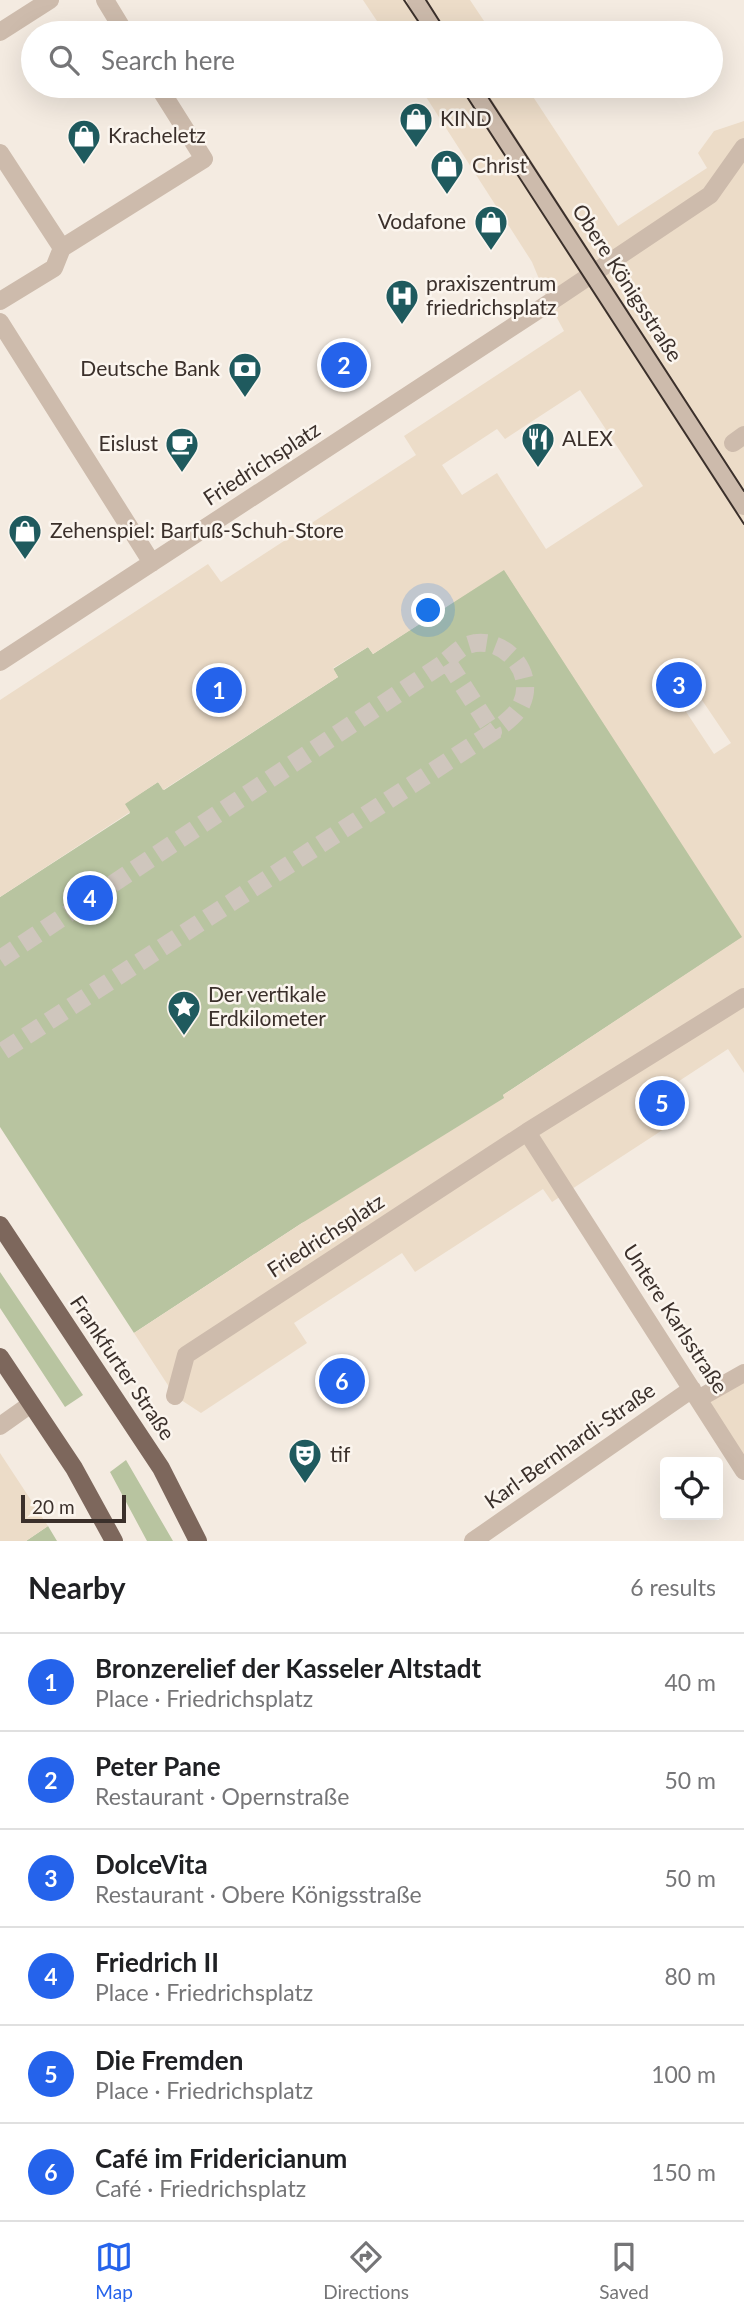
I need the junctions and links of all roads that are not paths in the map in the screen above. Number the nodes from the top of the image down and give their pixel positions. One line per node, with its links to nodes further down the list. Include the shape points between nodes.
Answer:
1 (50, 0): 6 (street)
2 (105, 0): 4 (street)
3 (416, 0): 5 (street)
4 (118, 21)
5 (430, 21)
6 (0, 32)
7 (166, 98): 11 (street, via 204,159)
8 (480, 98): 12 (street, Obere Königsstraße)
9 (744, 148): 12 (street, Friedrichsplatz, via 710,195)
10 (0, 153): 11 (street)
11 (62, 248): 13 (street, via 54,268)
12 (594, 274): 15 (street, Obere Königsstraße); 16 (street, Friedrichsplatz)
13 (0, 301)
14 (0, 322): 16 (street)
15 (744, 506)
16 (152, 563): 17 (street, Friedrichsplatz)
17 (0, 662)
18 (744, 997): 19 (street, Friedrichsplatz)
19 (527, 1132): 23 (street, Untere Karlsstraße); 24 (street, Friedrichsplatz, via 186,1354)
20 (0, 1225): 29 (main road, Frankfurter Straße, via 161,1468)
21 (0, 1357): 25 (main road)
22 (744, 1373): 23 (street, Karl-Bernhardi-Straße)
23 (695, 1394): 27 (street, Untere Karlsstraße); 30 (street, Karl-Bernhardi-Straße)
24 (175, 1396)
25 (31, 1404): 26 (street); 28 (main road, via 74,1468)
26 (0, 1426)
27 (744, 1471)
28 (114, 1541)
29 (198, 1541)
30 (473, 1541)

